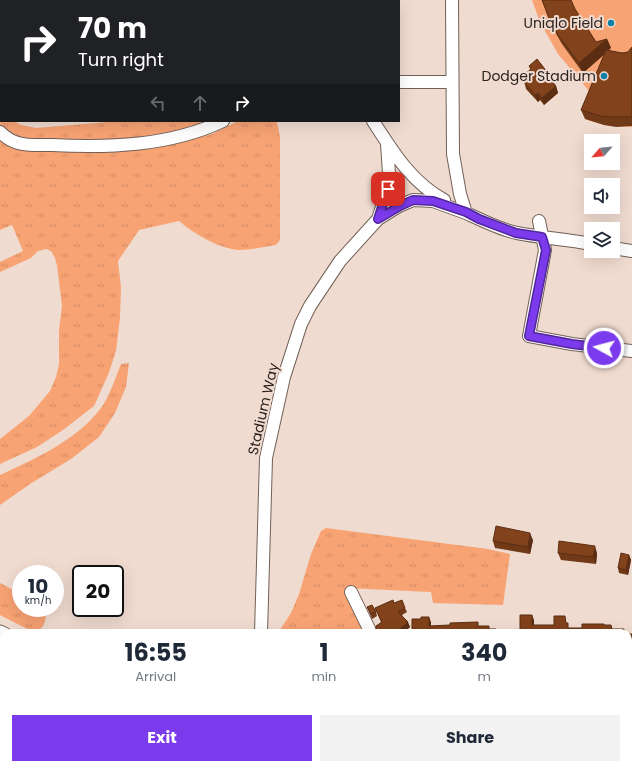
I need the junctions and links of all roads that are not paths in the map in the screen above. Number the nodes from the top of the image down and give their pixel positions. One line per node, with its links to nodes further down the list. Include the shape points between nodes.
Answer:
1 (452, 0): 3 (street)
2 (400, 82): 3 (street)
3 (452, 82): 8 (street, via 453,154)
4 (220, 122): 6 (street, via 186,134 128,145 19,144)
5 (374, 122): 7 (street)
6 (0, 132)
7 (387, 143): 8 (street, via 405,168 429,192); 9 (street, Stadium Way, via 388,189)
8 (466, 212): 9 (street, Stadium Way, via 433,201 413,200); 11 (street, via 516,233)
9 (378, 219): 17 (street, Stadium Way, via 340,261 310,306 301,324 284,377 266,458)
10 (539, 221): 11 (street)
11 (542, 237): 12 (street); 15 (street, via 546,250 529,336)
12 (584, 242)
13 (620, 249): 14 (street)
14 (632, 251)
15 (632, 351)
16 (351, 592): 18 (street)
17 (261, 629)
18 (369, 629)

